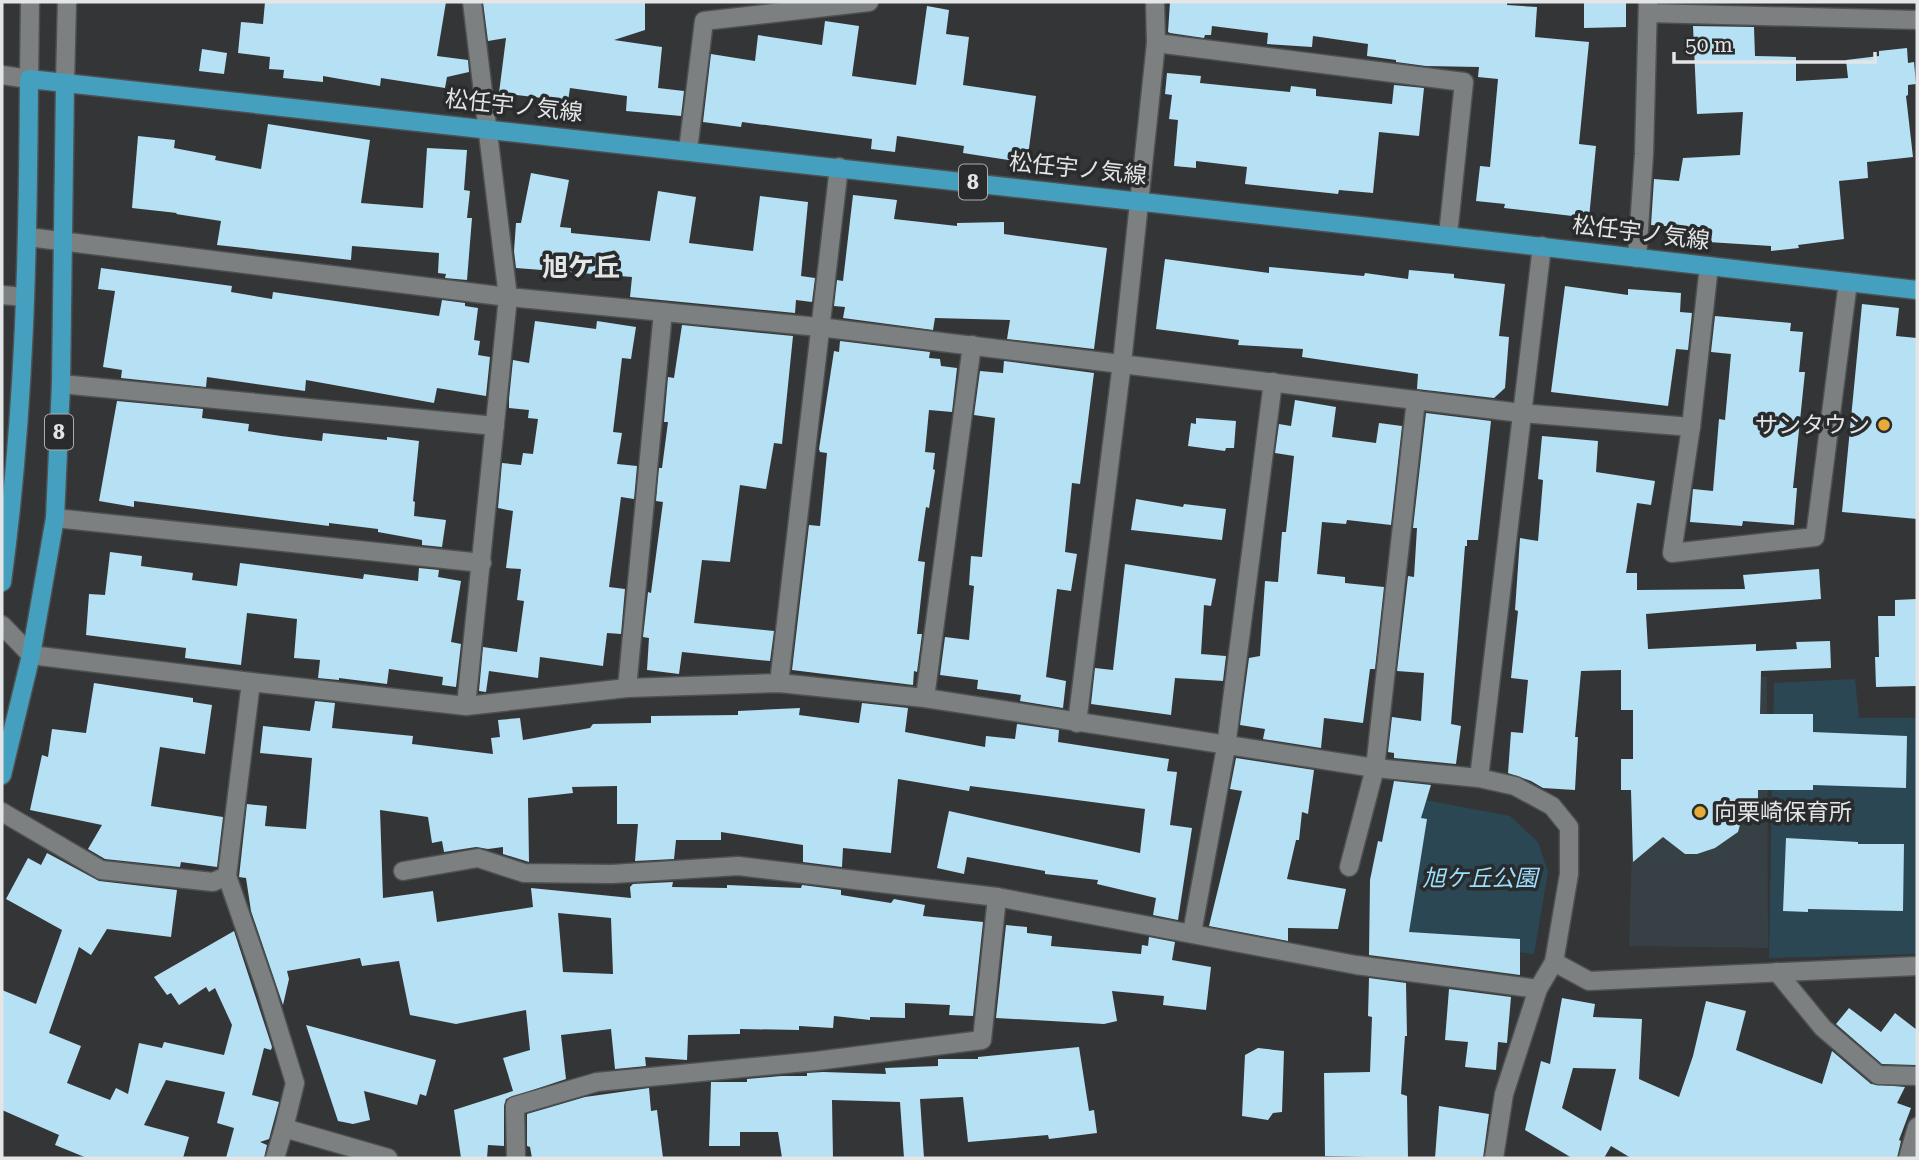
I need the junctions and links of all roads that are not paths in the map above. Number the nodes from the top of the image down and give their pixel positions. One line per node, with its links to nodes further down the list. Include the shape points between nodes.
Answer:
1 (30, 2): 10 (street)
2 (67, 2): 11 (street)
3 (472, 2): 12 (street)
4 (869, 2): 13 (street, via 704,21)
5 (1155, 2): 8 (street)
6 (1649, 7): 7 (street); 20 (street)
7 (1917, 20)
8 (1156, 43): 15 (street); 16 (street, via 1464,82)
9 (2, 75): 10 (street)
10 (29, 79): 11 (main road, 松任宇ノ気線 / 8); 17 (main road, 8)
11 (65, 83): 12 (main road, 松任宇ノ気線 / 8); 18 (main road, 8)
12 (486, 127): 13 (main road, 松任宇ノ気線 / 8); 25 (street)
13 (688, 150): 14 (main road, 松任宇ノ気線 / 8)
14 (839, 167): 15 (main road, 松任宇ノ気線 / 8); 28 (street)
15 (1138, 201): 16 (main road, 松任宇ノ気線 / 8); 30 (street)
16 (1448, 235): 19 (main road, 松任宇ノ気線 / 8)
17 (28, 237): 18 (street); 26 (main road, 8)
18 (62, 241): 25 (street); 32 (main road, 8)
19 (1542, 247): 20 (main road, 松任宇ノ気線 / 8); 34 (street)
20 (1637, 257): 21 (main road, 松任宇ノ気線 / 8)
21 (1709, 266): 22 (main road, 松任宇ノ気線 / 8); 36 (street)
22 (1848, 282): 23 (main road, 松任宇ノ気線 / 8); 36 (street, via 1815,537 1672,553)
23 (1917, 290)
24 (2, 295): 26 (street)
25 (508, 297): 27 (street); 35 (street)
26 (25, 298): 39 (main road, 8, via 12,509)
27 (663, 312): 28 (street); 44 (street)
28 (819, 327): 29 (street); 43 (street)
29 (972, 345): 30 (street); 45 (street)
30 (1122, 363): 31 (street); 47 (street)
31 (1273, 382): 33 (street); 48 (street)
32 (61, 384): 35 (street); 37 (main road, 8)
33 (1416, 400): 34 (street); 49 (street)
34 (1521, 413): 36 (street); 51 (street)
35 (495, 426): 38 (street)
36 (1691, 427)
37 (55, 518): 38 (street); 41 (main road, 8)
38 (482, 563): 46 (street)
39 (2, 582)
40 (2, 625): 41 (street)
41 (31, 655): 42 (street); 50 (main road, 8)
42 (251, 682): 46 (street); 55 (street)
43 (779, 683): 44 (street); 45 (street)
44 (627, 688): 46 (street)
45 (925, 698): 47 (street)
46 (466, 706)
47 (1077, 723): 48 (street)
48 (1226, 747): 49 (street); 57 (street)
49 (1375, 768): 51 (street); 53 (street)
50 (2, 775)
51 (1479, 778): 58 (street, via 1515,786 1552,806 1569,827 1569,874)
52 (2, 812): 55 (street, via 102,870 214,882)
53 (1349, 867)
54 (403, 871): 56 (street, via 478,858 524,873 612,874 738,866)
55 (227, 876): 64 (street, via 295,1083)
56 (997, 897): 57 (street); 67 (street, via 982,1040 597,1082 515,1106)
57 (1192, 933): 61 (street, via 1356,965)
58 (1554, 962): 60 (street, via 1589,981); 61 (street)
59 (1917, 966): 60 (street)
60 (1777, 972): 62 (street, via 1823,1028 1878,1075)
61 (1538, 989): 68 (street, via 1504,1094)
62 (1917, 1076)
63 (1917, 1127): 69 (street)
64 (284, 1128): 65 (street); 66 (street)
65 (275, 1158)
66 (388, 1158)
67 (516, 1158)
68 (1494, 1158)
69 (1908, 1158)

